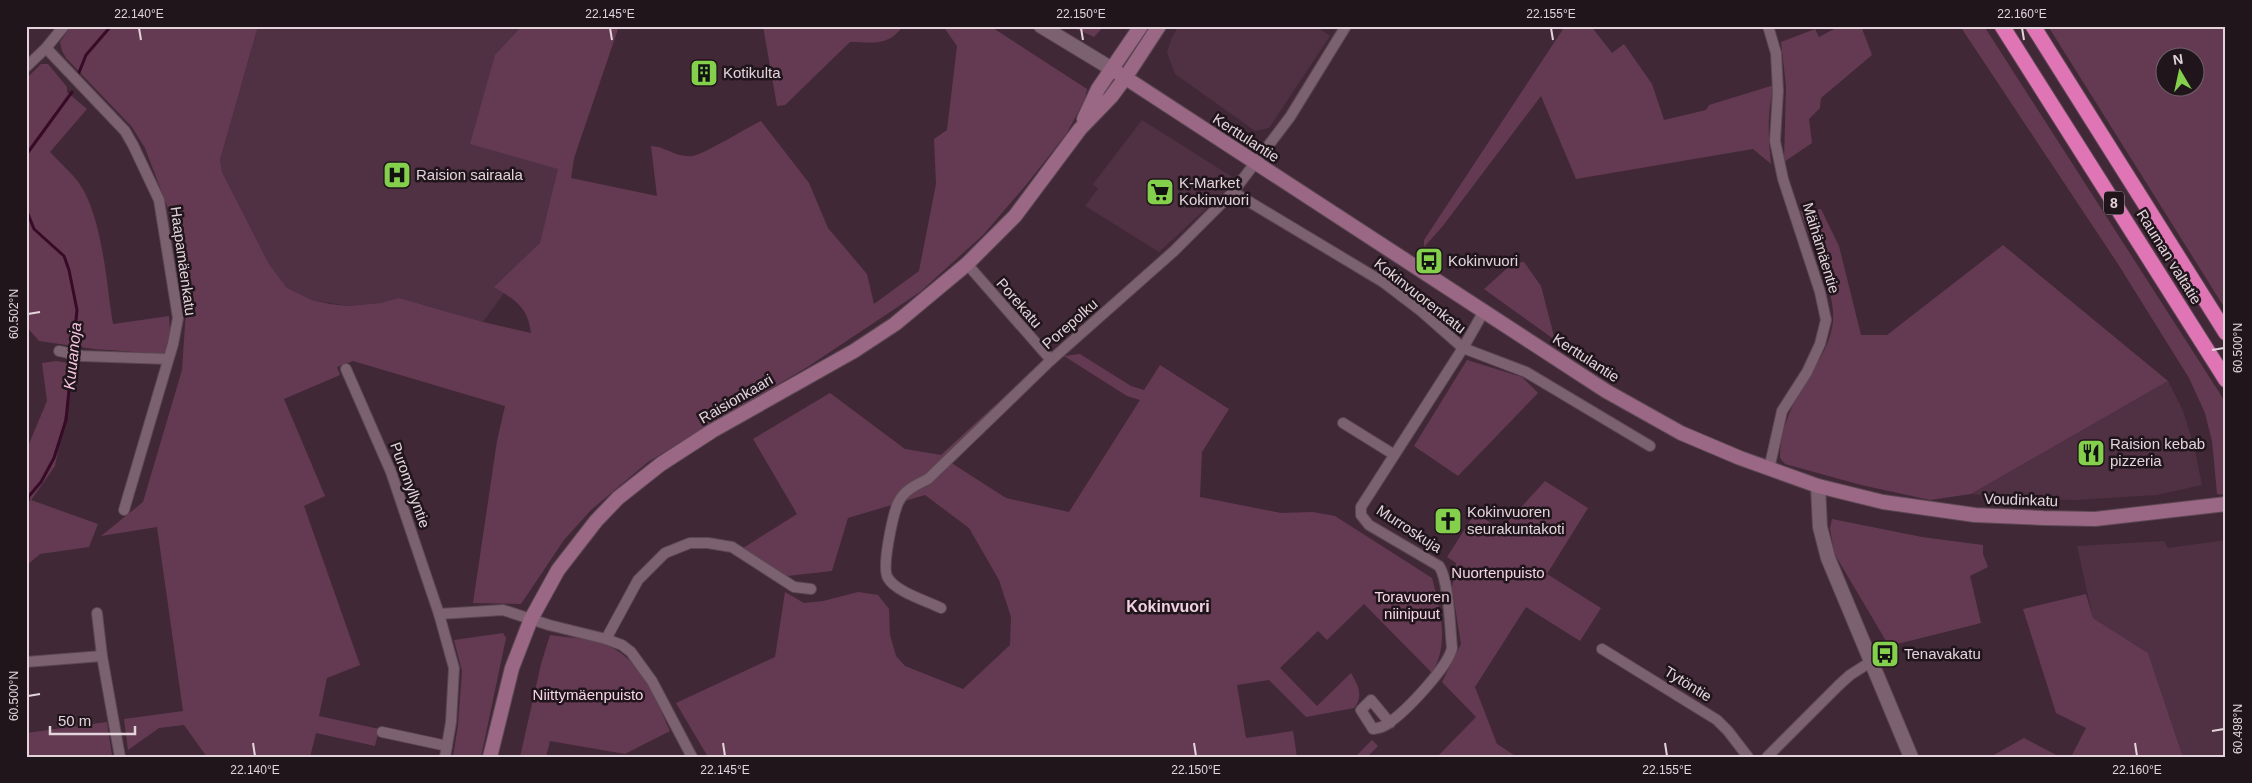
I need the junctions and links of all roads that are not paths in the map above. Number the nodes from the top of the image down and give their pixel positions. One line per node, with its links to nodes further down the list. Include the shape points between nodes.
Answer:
1 (64, 26): 9 (street)
2 (1141, 26): 11 (main road, Raisionkaari)
3 (1159, 26): 12 (main road, Raisionkaari)
4 (1346, 26): 14 (street, via 1290,117)
5 (1768, 26): 28 (street, Mäihämäentie, via 1778,91 1775,141 1783,179 1826,320 1814,358 1782,411)
6 (2002, 26): 24 (highway, Rauman valtatie / 8)
7 (2033, 26): 18 (highway, Rauman valtatie / 8)
8 (1048, 28): 11 (street)
9 (46, 48): 10 (street); 21 (street, Haapamäenkatu, via 125,131 159,200 178,318)
10 (26, 67)
11 (1112, 69): 12 (main road, Kerttulantie); 13 (main road, Raisionkaari, via 1098,89)
12 (1125, 78): 13 (main road, Raisionkaari); 14 (main road, Kerttulantie)
13 (1080, 129): 16 (main road, Raisionkaari, via 1015,216)
14 (1256, 164): 15 (street); 17 (main road, Kerttulantie)
15 (1233, 192): 19 (street, Kokinvuorenkatu, via 1383,282); 22 (street, Porepolku, via 1174,251)
16 (967, 264): 22 (street, Porekatu); 36 (main road, Raisionkaari, via 887,330 712,431 636,483 596,521 576,546 558,570)
17 (1484, 311): 19 (street, Murroskuja); 28 (main road, Kerttulantie, via 1606,391 1656,419)
18 (2226, 333)
19 (1463, 348): 26 (street, Kokinvuorenkatu, via 1526,372); 27 (street, Murroskuja)
20 (59, 351): 21 (street, via 82,356)
21 (168, 360): 31 (street, Haapamäenkatu)
22 (1051, 360): 33 (street, Porepolku, via 928,479 910,488 898,503 884,565 887,578 896,587)
23 (346, 369): 35 (street, Puromyllyntie, via 391,472)
24 (2226, 380)
25 (1343, 423): 27 (street)
26 (1650, 446)
27 (1393, 454): 42 (street, Murroskuja, via 1361,507 1361,516 1369,525 1439,566 1443,572 1452,648 1450,657 1430,683)
28 (1769, 469): 29 (main road, Kerttulantie)
29 (1818, 486): 30 (main road, Voudinkatu, via 1883,502 1975,515 2104,518); 40 (street, via 1818,514 1824,544)
30 (2226, 504)
31 (124, 510)
32 (811, 589): 37 (street, via 794,587 732,547 708,542 690,543 665,553 638,580)
33 (941, 608)
34 (97, 613): 39 (street)
35 (439, 614): 36 (street, via 503,610); 44 (street, Puromyllyntie, via 454,668)
36 (531, 619): 37 (street); 47 (main road, Raisionkaari, via 512,668)
37 (606, 639): 48 (street, via 622,645 640,663)
38 (1602, 649): 49 (street, Tytöntie, via 1717,720)
39 (102, 656): 41 (street); 45 (street)
40 (1872, 661): 50 (street, via 1839,685); 51 (street)
41 (26, 662)
42 (1390, 723)
43 (382, 732): 44 (street)
44 (447, 746): 46 (street, Puromyllyntie)
45 (120, 757)
46 (445, 757)
47 (490, 757)
48 (692, 757)
49 (1748, 757)
50 (1767, 757)
51 (1910, 757)

